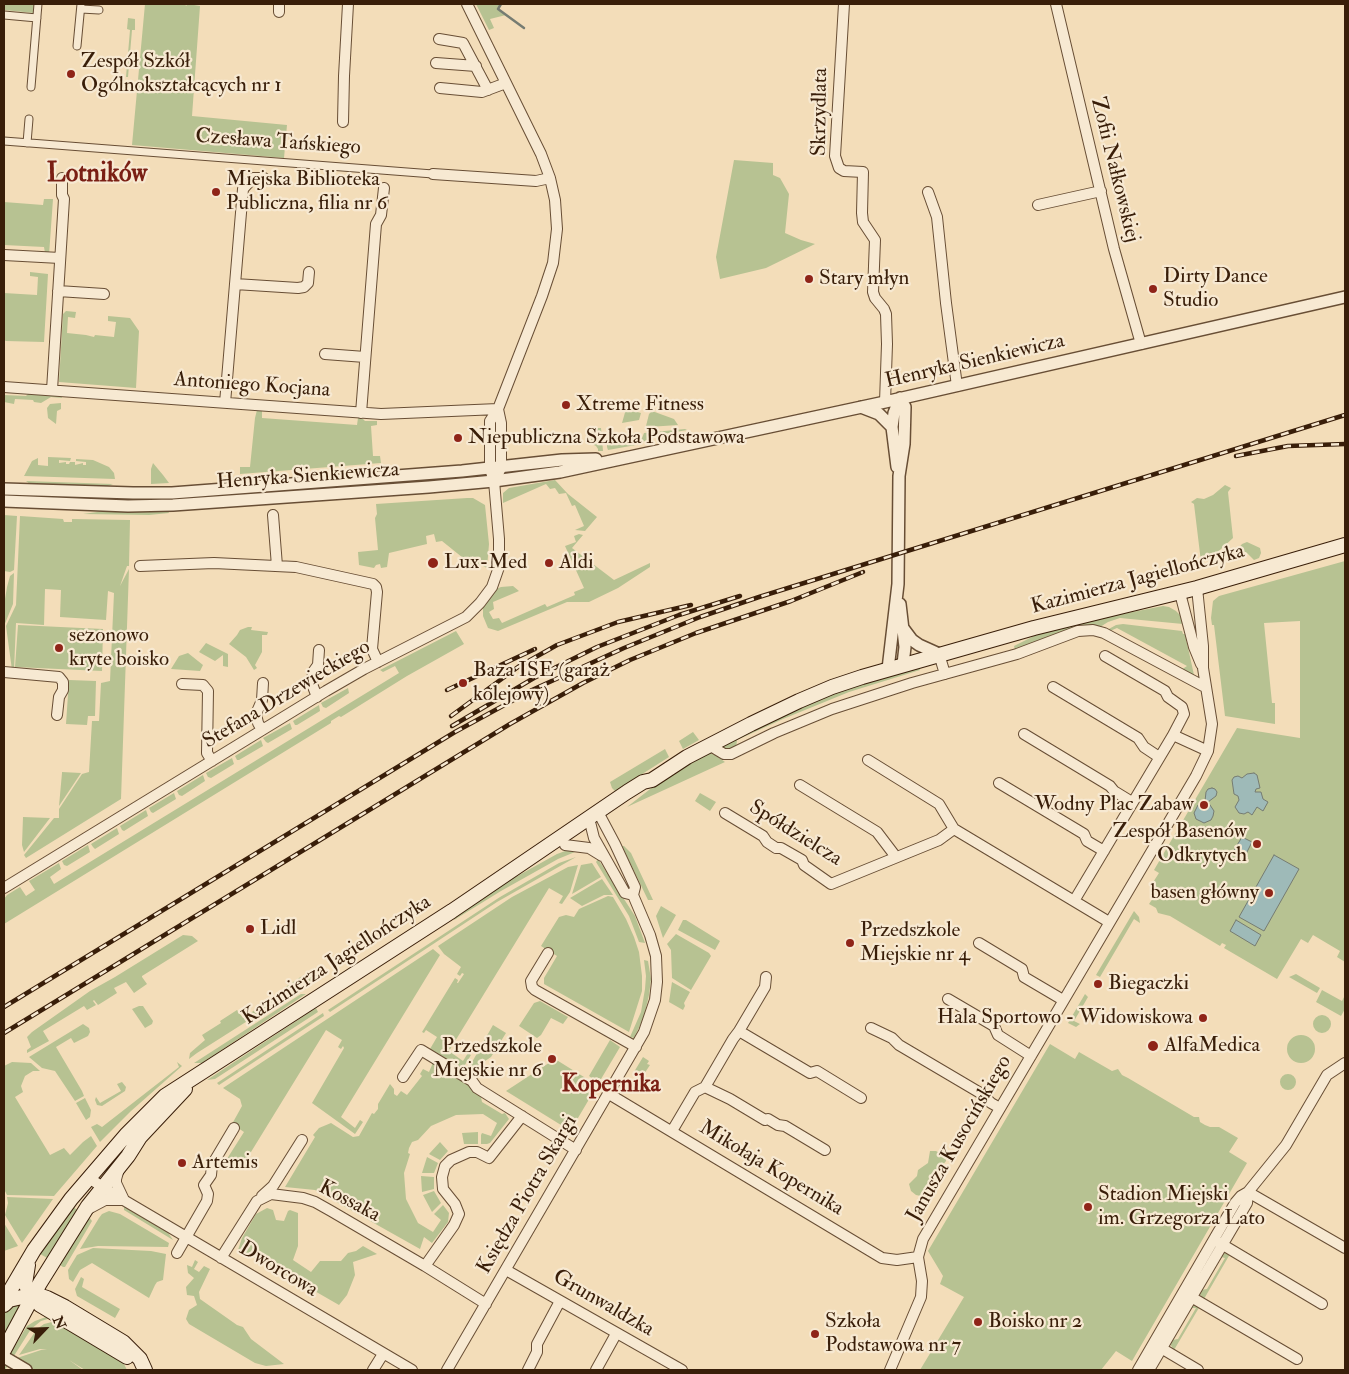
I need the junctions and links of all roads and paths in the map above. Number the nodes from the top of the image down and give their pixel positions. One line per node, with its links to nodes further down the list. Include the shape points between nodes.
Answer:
1 (38, 4): 9 (street)
2 (348, 4): 19 (street)
3 (467, 4): 14 (street)
4 (844, 4): 44 (street, Skrzydlata, via 835,156 839,168 844,171 863,172 863,222 875,240 873,292 886,314)
5 (1056, 4): 27 (street, Zofii Nałkowskiej)
6 (81, 6): 7 (street); 11 (street)
7 (99, 10)
8 (4, 15): 9 (street)
9 (37, 18): 15 (street)
10 (439, 39): 13 (street, via 463,43)
11 (78, 46)
12 (436, 63): 13 (street)
13 (476, 66): 17 (street)
14 (506, 82): 17 (street); 25 (street)
15 (32, 87)
16 (440, 88): 17 (street)
17 (488, 90)
18 (29, 119): 21 (street)
19 (343, 122)
20 (4, 141): 21 (street, Czesława Tańskiego)
21 (27, 143): 22 (street, Czesława Tańskiego)
22 (433, 174): 25 (street, Czesława Tańskiego, via 536,181)
23 (62, 178): 31 (street, via 64,199)
24 (264, 178): 33 (street, via 253,178 243,189)
25 (550, 178): 47 (street, via 557,229 553,263)
26 (384, 188): 39 (street, via 381,215 376,224)
27 (1101, 191): 29 (street); 37 (street, Zofii Nałkowskiej)
28 (928, 192): 40 (street, via 938,217)
29 (1038, 205)
30 (4, 255): 31 (street)
31 (60, 258): 34 (street)
32 (309, 272): 33 (street, via 308,283 298,288)
33 (235, 284): 45 (street)
34 (58, 291): 35 (street); 42 (street)
35 (104, 294)
36 (1345, 297): 37 (street, Henryka Sienkiewicza)
37 (1141, 344): 40 (street, Henryka Sienkiewicza)
38 (325, 354): 39 (street)
39 (365, 357): 48 (street)
40 (956, 386): 43 (street, Henryka Sienkiewicza)
41 (4, 387): 42 (street, Antoniego Kocjana)
42 (52, 390): 45 (street, Antoniego Kocjana)
43 (900, 398): 44 (street, Henryka Sienkiewicza); 49 (street); 56 (street, via 906,407)
44 (885, 402): 46 (street, Henryka Sienkiewicza)
45 (225, 403): 48 (street, Antoniego Kocjana)
46 (861, 406): 49 (street, via 878,414); 52 (street, Henryka Sienkiewicza)
47 (498, 409): 48 (street, Antoniego Kocjana); 50 (street); 51 (street, via 490,421)
48 (360, 413)
49 (892, 427): 56 (street)
50 (500, 449): 53 (street); 54 (street)
51 (490, 452): 54 (street); 55 (street)
52 (613, 460): 53 (street, Henryka Sienkiewicza, via 562,460); 57 (street, Henryka Sienkiewicza)
53 (515, 466): 54 (street, Henryka Sienkiewicza)
54 (496, 468): 55 (street, Henryka Sienkiewicza); 57 (street)
55 (471, 470): 58 (street, Henryka Sienkiewicza, via 172,493)
56 (899, 476): 64 (street)
57 (494, 481): 59 (street, Henryka Sienkiewicza, via 173,505); 71 (street, Stefana Drzewieckiego, via 499,567 489,592 466,617)
58 (4, 489)
59 (4, 501)
60 (273, 515): 63 (street)
61 (1345, 544): 65 (main road, Kazimierza Jagiellończyka)
62 (140, 566): 63 (street, via 196,562)
63 (277, 566): 71 (street, via 296,567 373,584 377,592 372,649)
64 (898, 584): 67 (street); 74 (street)
65 (1197, 588): 66 (main road, Kazimierza Jagiellończyka); 73 (street, Janusza Kusocińskiego)
66 (1180, 593): 69 (main road, Kazimierza Jagiellończyka); 73 (street, Janusza Kusocińskiego)
67 (904, 628): 69 (street, via 912,640); 72 (street)
68 (319, 650): 81 (street, via 312,684)
69 (940, 654): 72 (main road, Kazimierza Jagiellończyka); 76 (street)
70 (1105, 656): 85 (street, via 1165,691 1182,707 1184,714)
71 (378, 662): 81 (street, Stefana Drzewieckiego)
72 (903, 664): 74 (main road, Kazimierza Jagiellończyka)
73 (1203, 668): 80 (street, Janusza Kusocińskiego)
74 (888, 669): 86 (main road, Kazimierza Jagiellończyka, via 832,687)
75 (4, 672): 82 (street, via 59,677 63,690)
76 (945, 674): 80 (street, via 1088,630 1104,633); 86 (street, via 832,709 731,754 724,754)
77 (263, 683): 83 (street, via 262,700 256,714)
78 (182, 684): 90 (street, via 203,685 208,691 207,753)
79 (1053, 687): 88 (street, via 1138,738 1144,747)
80 (1205, 687): 87 (street, Janusza Kusocińskiego, via 1212,724)
81 (317, 697): 83 (street, Stefana Drzewieckiego)
82 (57, 715)
83 (262, 730): 90 (street, Stefana Drzewieckiego)
84 (1024, 734): 93 (street)
85 (1173, 735): 87 (street); 88 (street)
86 (709, 745): 95 (main road, Kazimierza Jagiellończyka, via 652,780 643,782)
87 (1208, 751): 105 (street, Janusza Kusocińskiego)
88 (1159, 757): 93 (street)
89 (868, 760): 96 (street, via 939,804)
90 (212, 761): 102 (street, Stefana Drzewieckiego)
91 (999, 783): 98 (street, via 1084,834 1087,841)
92 (800, 785): 99 (street, via 877,832)
93 (1132, 802): 98 (street)
94 (725, 813): 99 (street, Spółdzielcza, via 763,836 776,848 802,860 804,865 831,884)
95 (595, 819): 97 (main road, Kazimierza Jagiellończyka); 100 (street, Księdza Piotra Skargi, via 594,838); 101 (main road, Kazimierza Jagiellończyka, via 531,856); 103 (street, Księdza Piotra Skargi, via 615,844 635,887)
96 (954, 829): 99 (street, Spółdzielcza, via 939,840); 104 (street)
97 (566, 845): 100 (street, via 593,850); 101 (main road, Kazimierza Jagiellończyka)
98 (1104, 851): 104 (street)
99 (896, 857)
100 (606, 860): 103 (street, Księdza Piotra Skargi, via 625,893)
101 (498, 880): 116 (main road, Kazimierza Jagiellończyka)
102 (4, 888)
103 (633, 895): 113 (street, Księdza Piotra Skargi, via 655,952 657,982 650,1018)
104 (1074, 900): 105 (street)
105 (1109, 922): 110 (street, Janusza Kusocińskiego)
106 (978, 943): 110 (street, via 1022,969 1024,977)
107 (548, 953): 113 (street, via 530,981 532,987)
108 (766, 977): 112 (street, via 765,987)
109 (948, 998): 114 (street, via 994,1026 998,1035)
110 (1062, 1000): 114 (street, Janusza Kusocińskiego)
111 (872, 1028): 121 (street)
112 (739, 1031): 118 (street); 120 (street, via 810,1073 816,1071)
113 (636, 1047): 119 (street, Księdza Piotra Skargi)
114 (1031, 1056): 121 (street, Janusza Kusocińskiego)
115 (1345, 1063): 131 (street, via 1327,1075 1286,1145)
116 (197, 1075): 128 (main road, Kazimierza Jagiellończyka, via 140,1137); 129 (main road, Kazimierza Jagiellończyka, via 165,1096)
117 (404, 1077): 122 (street, via 421,1050)
118 (705, 1087): 124 (street, via 695,1092); 127 (street, via 765,1120 785,1126)
119 (609, 1094): 124 (street, Mikołaja Kopernika); 126 (street, Księdza Piotra Skargi)
120 (861, 1098)
121 (1000, 1108): 139 (street, Janusza Kusocińskiego, via 923,1239)
122 (522, 1116): 126 (street); 142 (street, via 490,1158 469,1152 451,1160 446,1166 442,1177 443,1189 460,1214)
123 (234, 1128): 135 (street, via 204,1185 207,1201)
124 (672, 1131): 139 (street, Mikołaja Kopernika, via 882,1258)
125 (302, 1140): 133 (street, via 274,1186)
126 (576, 1150): 144 (street, Księdza Piotra Skargi)
127 (825, 1150)
128 (121, 1165): 130 (main road, Kazimierza Jagiellończyka); 132 (street, via 116,1179)
129 (89, 1178): 130 (street, Dworcowa); 141 (main road, Kazimierza Jagiellończyka, via 50,1226)
130 (102, 1188): 132 (street, Dworcowa); 134 (main road, Kazimierza Jagiellończyka)
131 (1248, 1192): 136 (street, via 1247,1203); 137 (street)
132 (124, 1200): 134 (street, via 104,1200); 135 (street, Dworcowa)
133 (257, 1201): 140 (street); 142 (street, Kossaka, via 272,1194 315,1202)
134 (85, 1211): 143 (main road, Kazimierza Jagiellończyka)
135 (185, 1237): 138 (street); 140 (street, Dworcowa)
136 (1218, 1242): 145 (street); 150 (street)
137 (1345, 1248)
138 (177, 1253)
139 (918, 1257): 168 (street, Janusza Kusocińskiego, via 921,1297)
140 (221, 1258): 156 (street, Dworcowa)
141 (29, 1259): 146 (main road, via 26,1284); 148 (main road, Kazimierza Jagiellończyka)
142 (426, 1266): 149 (street, Kossaka)
143 (49, 1269): 146 (main road, Kazimierza Jagiellończyka); 151 (main road, via 51,1288)
144 (506, 1270): 147 (street, Grunwaldzka); 149 (street, Księdza Piotra Skargi)
145 (1188, 1295): 154 (street); 158 (street)
146 (33, 1296): 148 (main road); 151 (main road, via 40,1305); 153 (main road, Kazimierza Jagiellończyka)
147 (560, 1301): 152 (street, Grunwaldzka); 165 (street, via 537,1344 538,1352)
148 (4, 1303)
149 (486, 1304): 164 (street, Księdza Piotra Skargi)
150 (1322, 1304)
151 (62, 1312): 153 (main road, via 36,1314); 160 (main road, via 124,1354); 161 (main road, via 130,1348 140,1358)
152 (616, 1334): 166 (street); 167 (street, Grunwaldzka)
153 (11, 1336): 155 (main road, Kazimierza Jagiellończyka)
154 (1158, 1346): 169 (street); 170 (street); 171 (street)
155 (4, 1350)
156 (383, 1354): 162 (street); 163 (street, Dworcowa)
157 (4, 1357): 159 (street)
158 (1298, 1359)
159 (26, 1370)
160 (136, 1370)
161 (145, 1370)
162 (373, 1370)
163 (412, 1370)
164 (447, 1370)
165 (528, 1370)
166 (596, 1370)
167 (682, 1370)
168 (890, 1370)
169 (1138, 1370)
170 (1149, 1370)
171 (1198, 1370)

